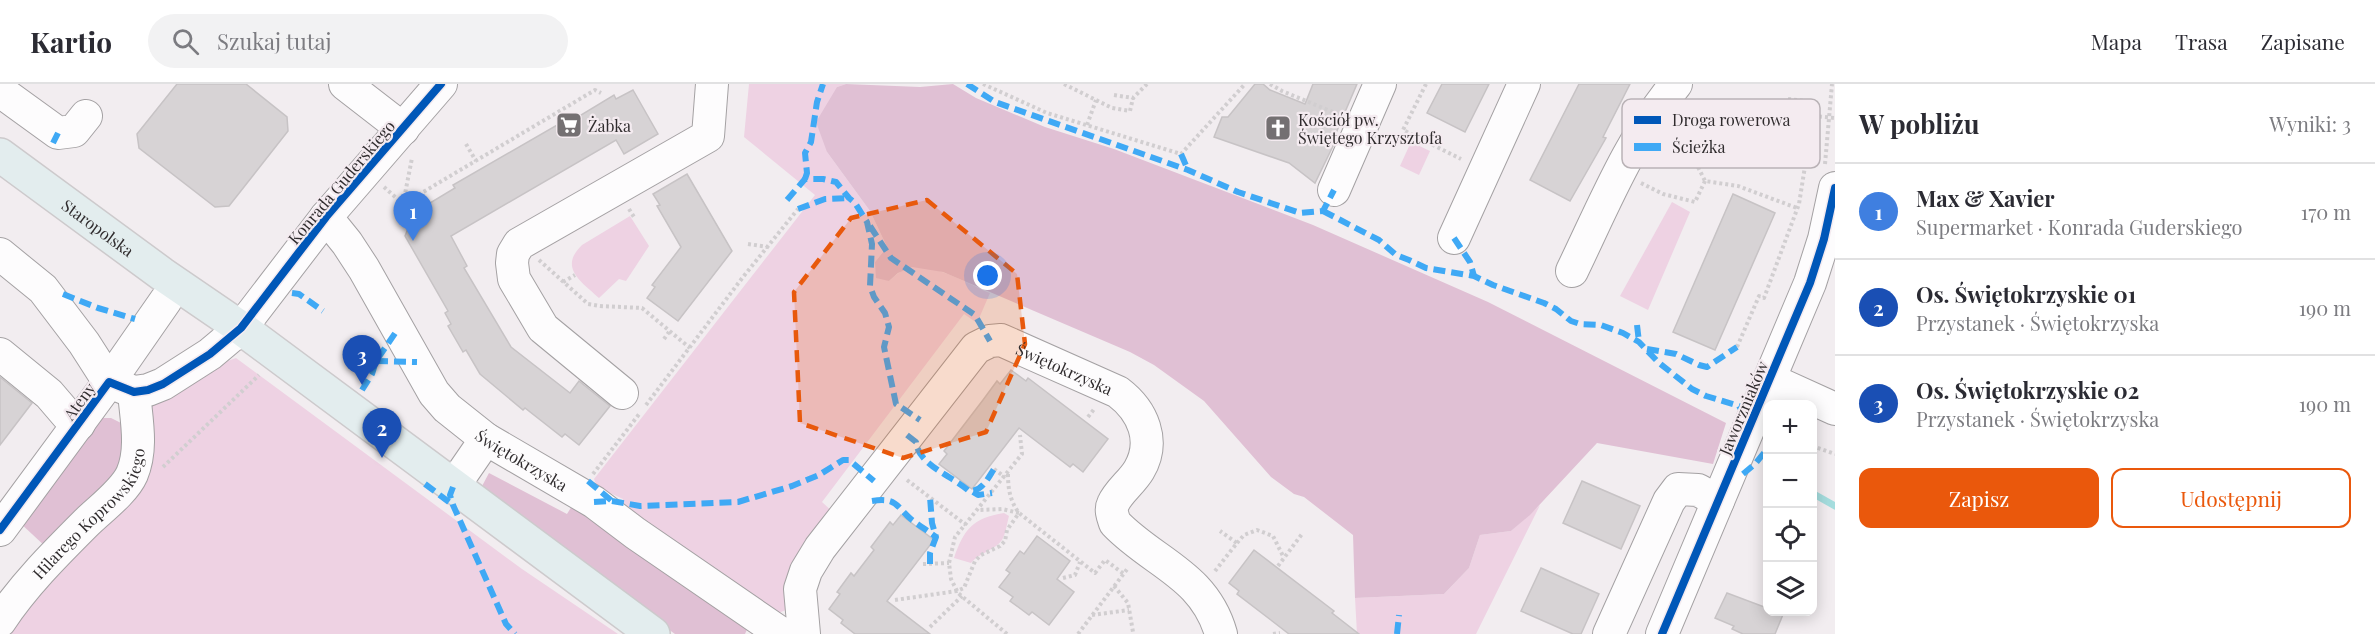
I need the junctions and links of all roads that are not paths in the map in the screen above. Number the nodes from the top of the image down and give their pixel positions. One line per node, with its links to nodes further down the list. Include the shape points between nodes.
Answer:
1 (345, 84): 10 (street)
2 (441, 84): 10 (street, Konrada Guderskiego)
3 (712, 84): 24 (street, via 708,136 519,244 513,254 514,279 543,328)
4 (1380, 84): 14 (street)
5 (1524, 84): 16 (street)
6 (1676, 84): 8 (street)
7 (0, 91): 9 (street, via 58,133 74,131)
8 (1664, 99)
9 (87, 116)
10 (409, 139): 15 (street, Konrada Guderskiego)
11 (0, 155): 19 (main road, Staropolska)
12 (1623, 168): 18 (street)
13 (1835, 188): 22 (street, Jaworzniaków, via 1810,283)
14 (1334, 190)
15 (326, 217): 20 (street, Konrada Guderskiego); 27 (street, Świętokrzyska, via 358,259 434,393)
16 (1454, 238)
17 (4, 267): 23 (street, via 43,289)
18 (1572, 271)
19 (181, 299): 20 (main road); 23 (street, Ateny)
20 (241, 328): 23 (street, via 210,354 163,384 148,390); 28 (main road)
21 (0, 354): 26 (street)
22 (1771, 380): 25 (street); 29 (street, Jaworzniaków)
23 (122, 387): 26 (street, Ateny); 31 (street, Hilarego Koprowskiego, via 138,446 132,474 15,598)
24 (622, 393)
25 (1835, 409)
26 (79, 424): 30 (street, Ateny)
27 (486, 439): 28 (street); 33 (street, Świętokrzyska, via 594,502 779,632)
28 (453, 487): 32 (main road)
29 (1718, 501): 35 (street, via 1698,490 1678,489 1669,501); 36 (street, Jaworzniaków)
30 (0, 530)
31 (0, 621)
32 (653, 634)
33 (797, 634): 34 (street, Świętokrzyska, via 800,589 820,548 976,348 1000,340 1118,392 1131,402 1145,426 1146,451 1140,469 1113,504 1115,523 1196,587)
34 (1221, 634)
35 (1610, 634)
36 (1662, 634)

